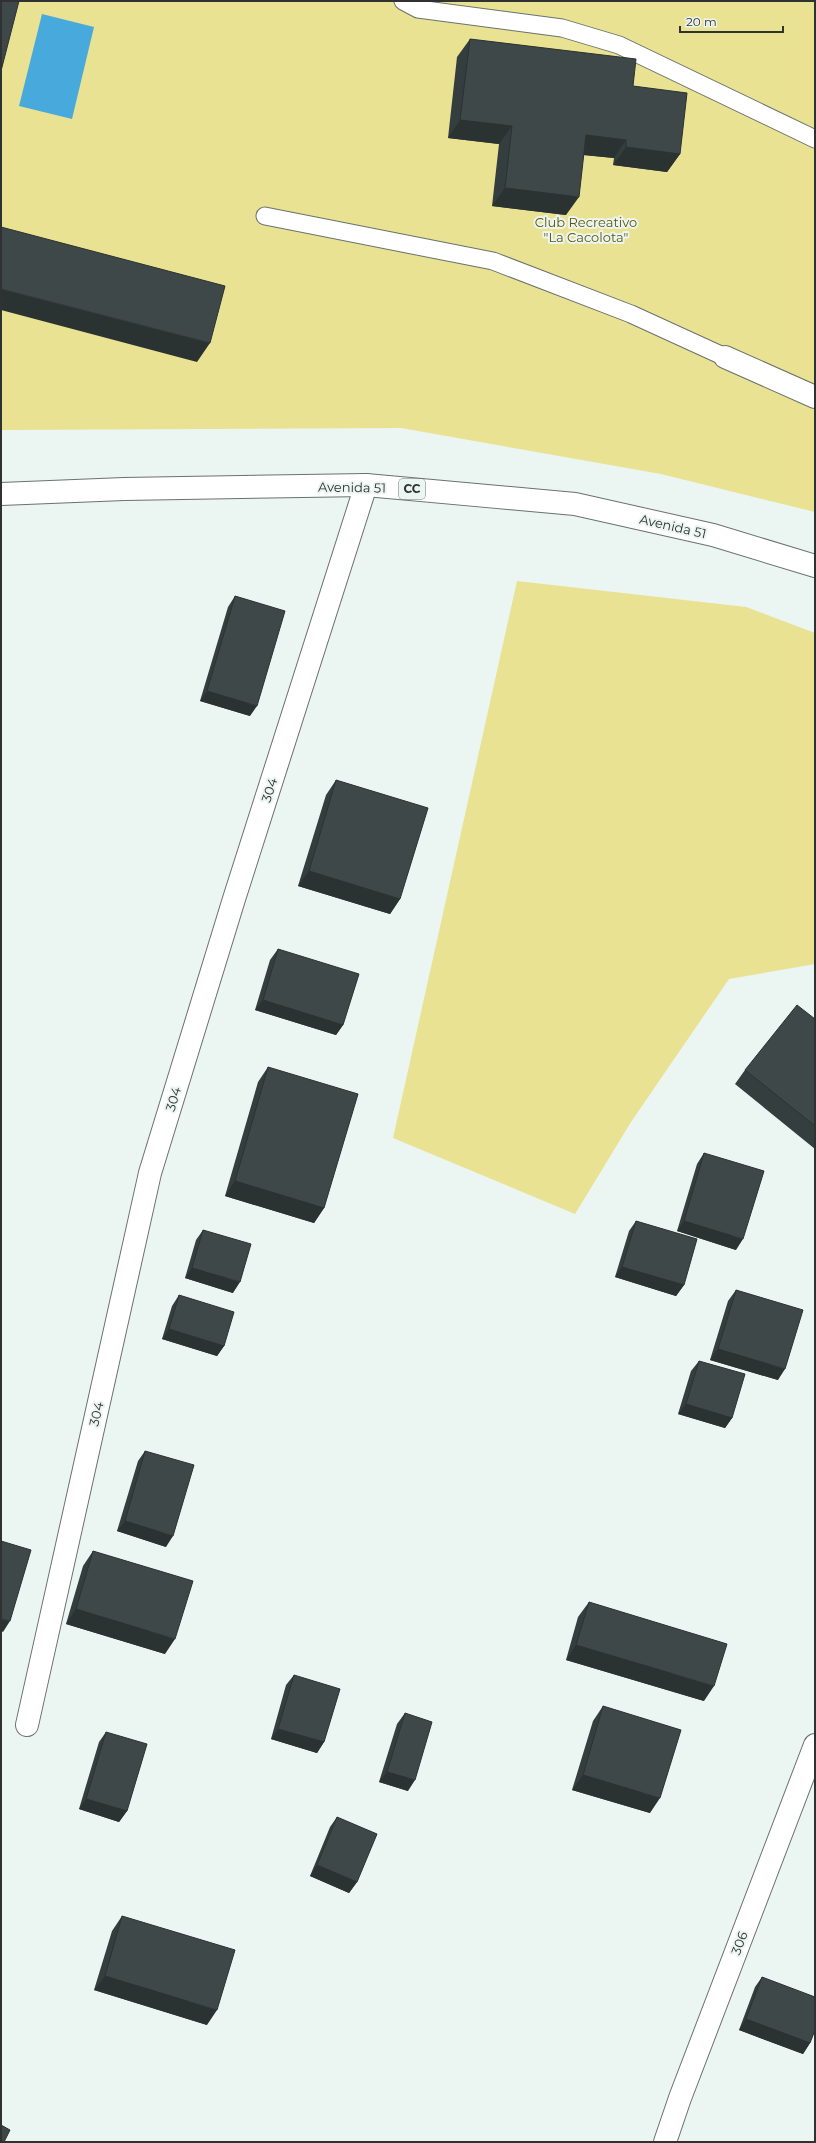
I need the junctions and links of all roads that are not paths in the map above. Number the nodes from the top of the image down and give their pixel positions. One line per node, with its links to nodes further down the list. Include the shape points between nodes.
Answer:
1 (403, 1): 2 (lane, via 418,9 562,28 619,45)
2 (815, 139)
3 (265, 216): 4 (lane, via 493,260 631,314)
4 (725, 357): 5 (street)
5 (815, 397)
6 (366, 485): 7 (street, Avenida 51 / CC, via 132,488); 8 (street, Avenida 51 / CC, via 575,504 712,535); 9 (street, 304, via 150,1173)
7 (1, 494)
8 (815, 566)
9 (27, 1725)
10 (815, 1745): 11 (street, 306)
11 (665, 2142)

